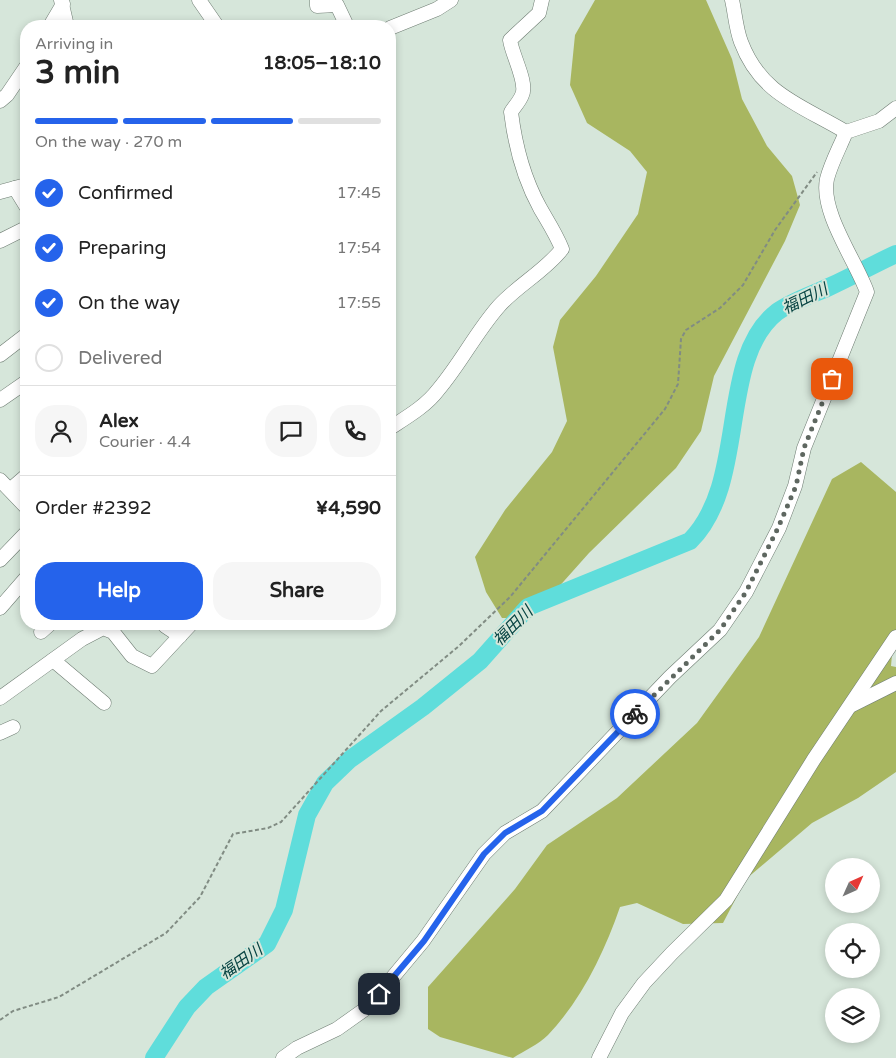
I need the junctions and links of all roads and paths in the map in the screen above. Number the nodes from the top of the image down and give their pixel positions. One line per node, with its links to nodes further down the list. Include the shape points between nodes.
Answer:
1 (317, 0): 10 (street, via 317,6 337,4)
2 (451, 0): 11 (street, via 438,9)
3 (542, 0): 25 (street, via 539,13 510,40 523,81 523,94 510,112 524,171 562,249 482,325 438,391)
4 (732, 0): 15 (street, via 740,41 757,75 772,90)
5 (62, 2): 7 (street); 8 (street)
6 (205, 4): 9 (street)
7 (53, 20)
8 (66, 20)
9 (214, 20)
10 (345, 20)
11 (396, 26)
12 (20, 76): 13 (street)
13 (0, 101)
14 (896, 108): 15 (street, via 879,121)
15 (846, 132): 46 (street, via 827,180 828,199 837,230 867,292 804,448 796,486 746,592 720,630 670,677 542,811 505,833 484,854 424,941 368,1007)
16 (819, 169): 45 (path, via 775,230 744,285 720,308 686,330 681,339 678,384 665,408 510,597 459,646 381,711 282,822 233,834 200,897 166,932 59,997 13,1011)
17 (20, 186): 18 (street)
18 (0, 192)
19 (20, 230): 20 (street)
20 (2, 235)
21 (20, 340): 22 (street)
22 (0, 354)
23 (20, 386): 24 (street)
24 (0, 400)
25 (396, 424)
26 (0, 480): 28 (street)
27 (20, 481): 28 (street)
28 (11, 489): 29 (street)
29 (20, 500)
30 (20, 538): 31 (street)
31 (2, 555)
32 (20, 585): 33 (street)
33 (0, 608)
34 (98, 630): 40 (street)
35 (110, 630): 38 (street, via 132,656 152,666)
36 (171, 630): 38 (street)
37 (186, 630): 38 (street)
38 (180, 636)
39 (896, 637): 44 (street)
40 (53, 660): 42 (street); 43 (street)
41 (896, 683): 44 (street)
42 (0, 698)
43 (104, 703)
44 (851, 705): 47 (street, via 788,798 726,900 644,983 622,1013)
45 (0, 1020)
46 (282, 1058)
47 (599, 1058)

